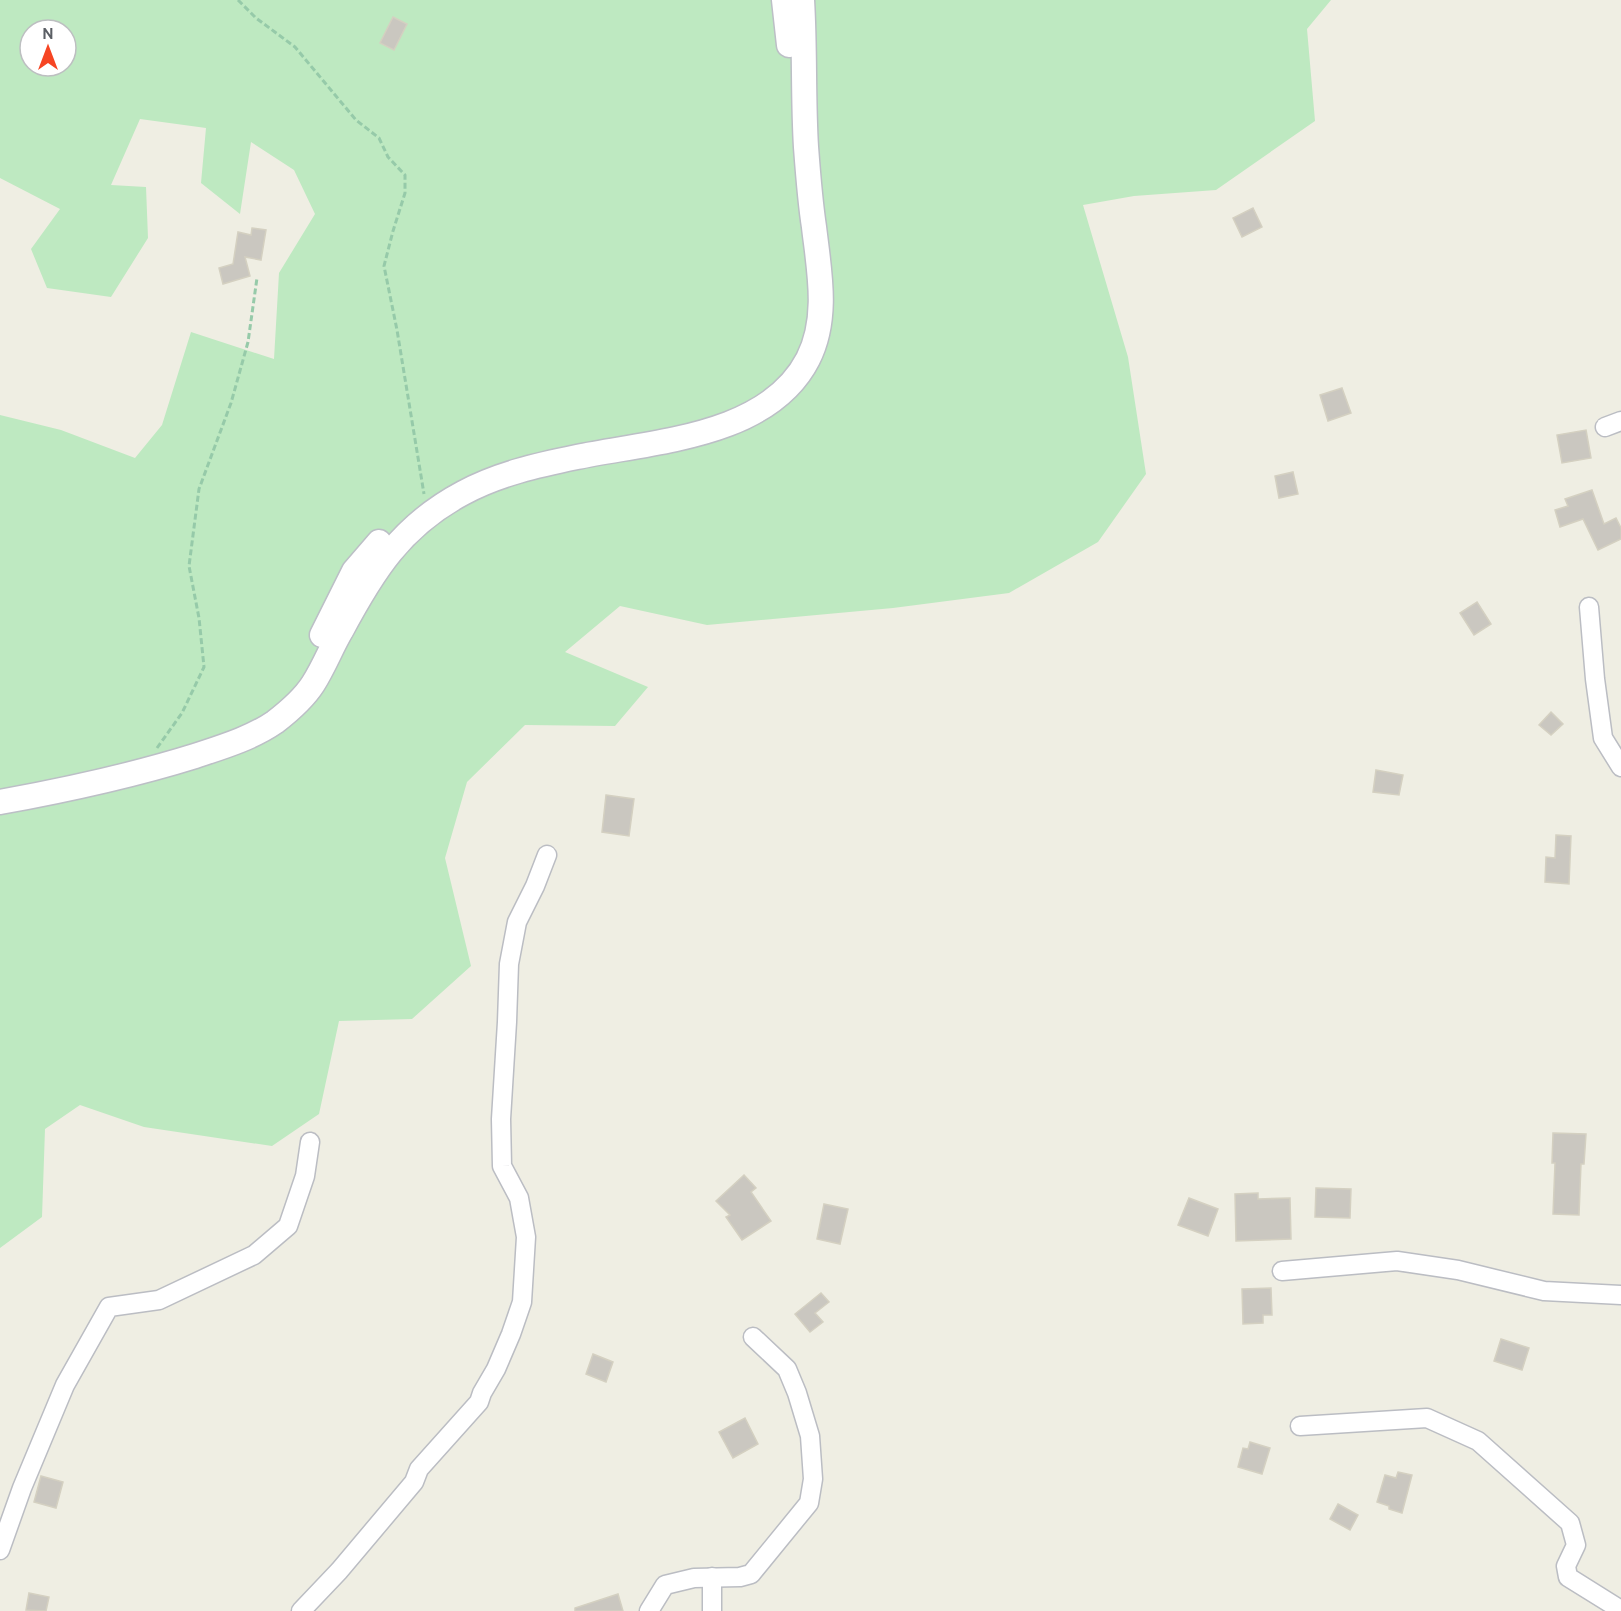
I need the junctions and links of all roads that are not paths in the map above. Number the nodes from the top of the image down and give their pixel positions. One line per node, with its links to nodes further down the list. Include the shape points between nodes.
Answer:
1 (784, 0): 5 (main road, via 806,294 804,332 798,350 775,381 765,390 720,411 674,424 548,448 459,478 408,513 354,571 312,654 274,708 251,722 152,754)
2 (802, 0): 6 (main road, via 806,145 821,310 810,357 783,392 742,419 714,429 516,471 462,493 425,517 389,552 312,686 274,722 222,747 169,764 103,782)
3 (1589, 607): 4 (street, via 1603,738)
4 (1621, 767)
5 (0, 787)
6 (0, 802)
7 (547, 855): 16 (street, via 517,922 509,964 502,1166 519,1198 526,1237 522,1302 479,1402)
8 (310, 1142): 13 (street, via 305,1176 288,1226 254,1256 159,1300 109,1307 65,1385)
9 (1282, 1271): 10 (street, via 1397,1261 1458,1270 1544,1291)
10 (1621, 1295)
11 (753, 1338): 14 (street, via 787,1369 797,1393 810,1436 812,1487 809,1503 751,1574)
12 (1300, 1426): 15 (street, via 1427,1418 1478,1441 1570,1522 1576,1545 1566,1566 1568,1577)
13 (0, 1550)
14 (712, 1577): 17 (street, via 665,1586); 18 (street)
15 (1621, 1610)
16 (301, 1611)
17 (650, 1611)
18 (712, 1611)

